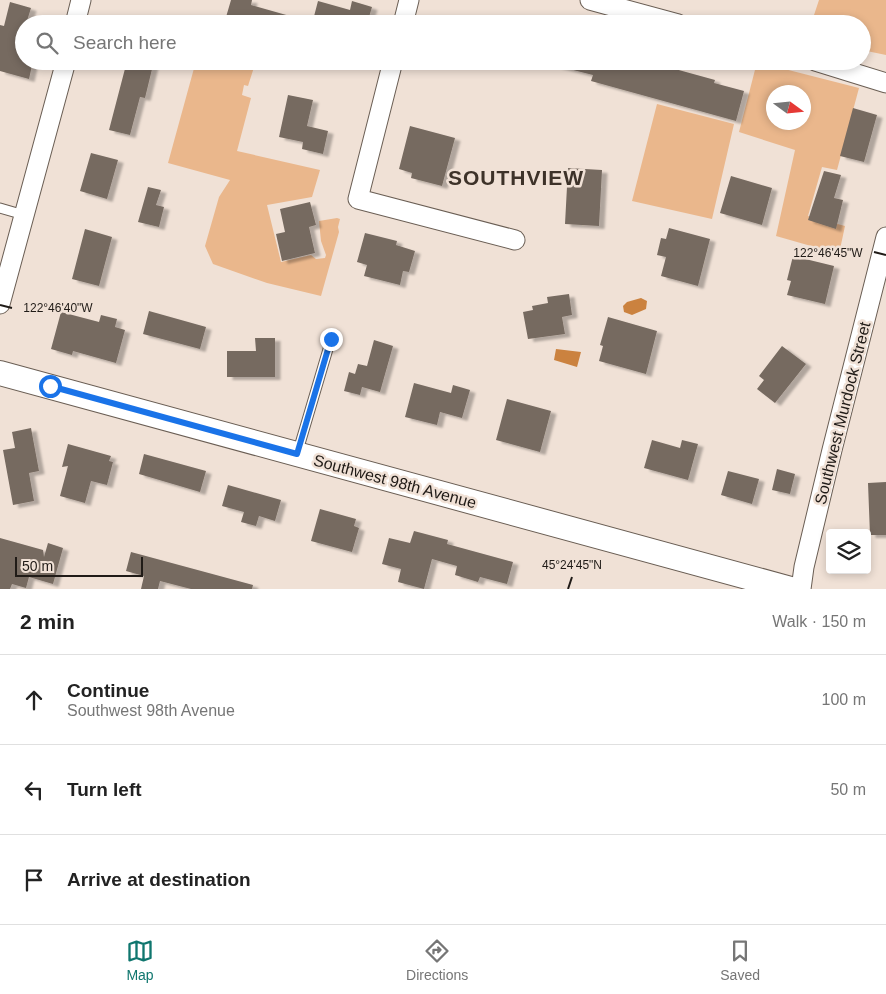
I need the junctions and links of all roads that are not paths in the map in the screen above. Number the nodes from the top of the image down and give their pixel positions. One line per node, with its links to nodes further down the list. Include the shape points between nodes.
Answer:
1 (81, 0): 4 (street)
2 (409, 0): 5 (street)
3 (598, 1): 6 (street)
4 (77, 15)
5 (405, 15)
6 (647, 15)
7 (64, 70): 12 (street)
8 (391, 70): 14 (street, via 358,199)
9 (844, 70): 10 (street)
10 (886, 83)
11 (0, 208): 12 (lane)
12 (24, 215): 15 (street)
13 (886, 237): 20 (street, Southwest Murdock Street)
14 (516, 240)
15 (0, 304)
16 (331, 339): 18 (lane)
17 (0, 373): 18 (street, Southwest 98th Avenue)
18 (297, 454): 19 (street, Southwest 98th Avenue)
19 (791, 589)
20 (801, 589)

